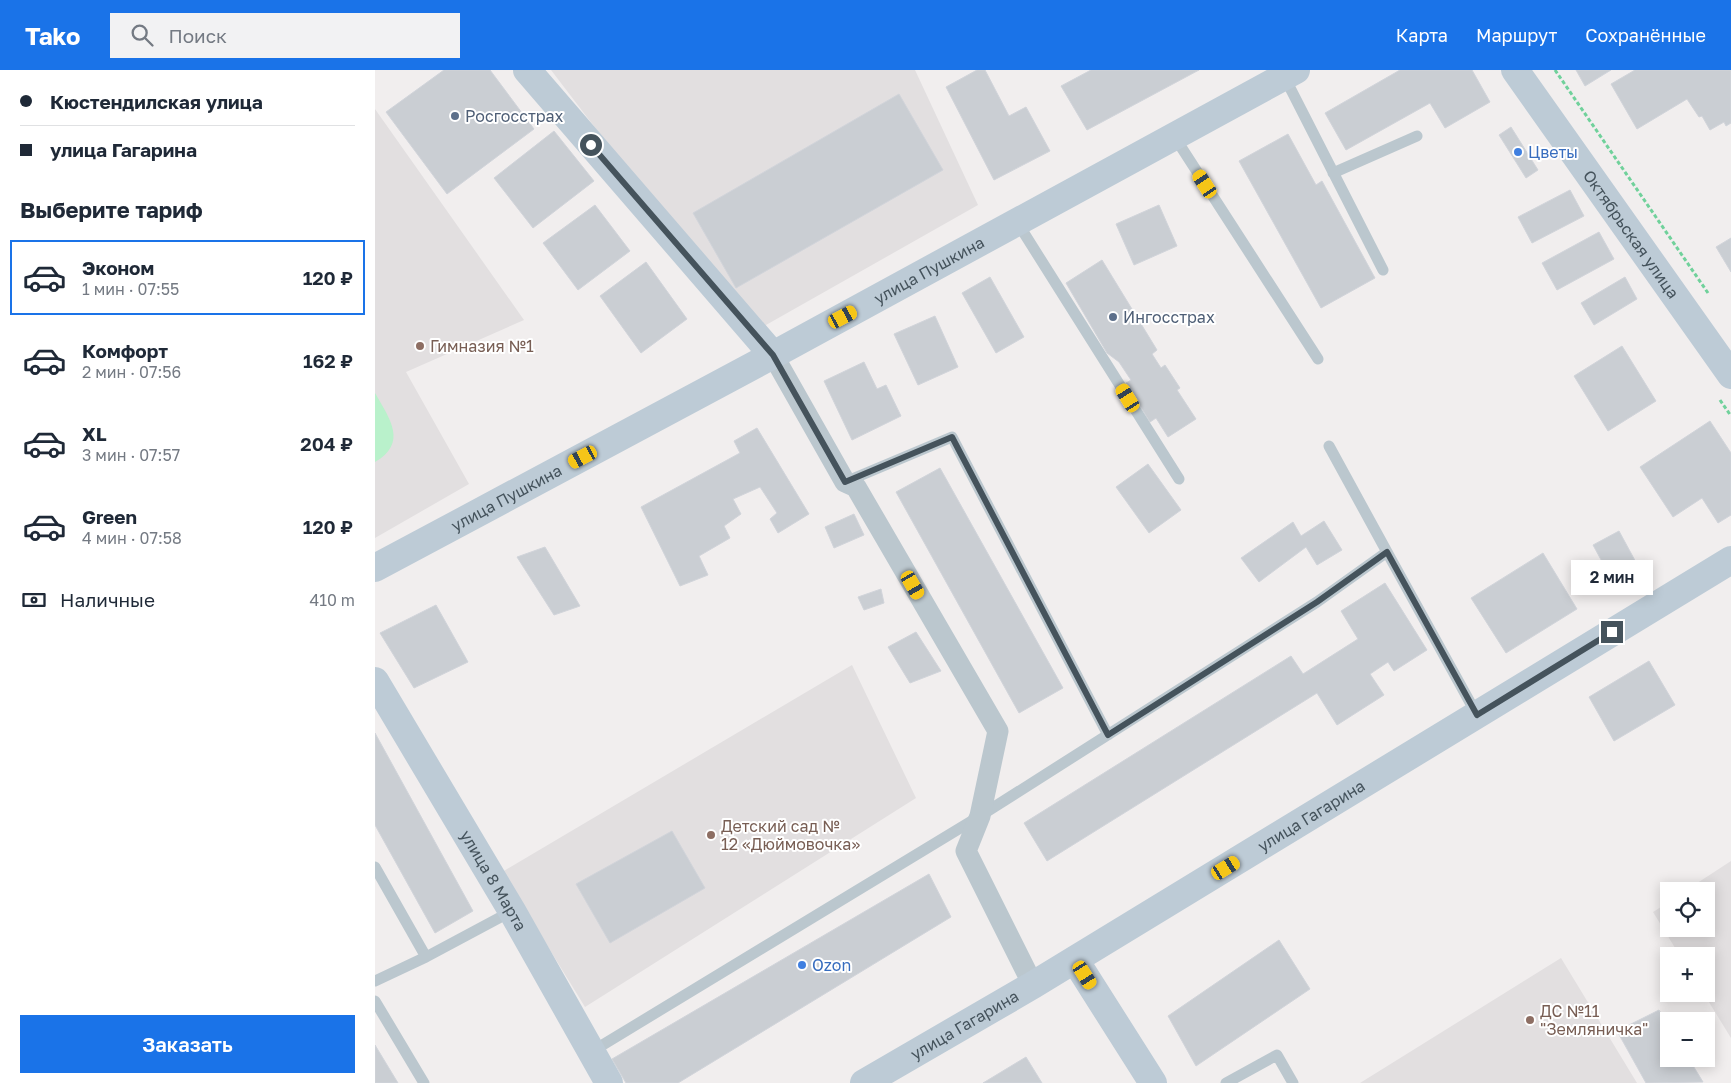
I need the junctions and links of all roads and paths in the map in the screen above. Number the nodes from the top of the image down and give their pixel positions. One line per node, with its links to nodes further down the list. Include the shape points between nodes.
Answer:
1 (527, 70): 11 (street)
2 (1515, 70): 13 (street, Октябрьская улица)
3 (1555, 70): 10 (path)
4 (1290, 73): 5 (street, улица Пушкина); 7 (lane)
5 (1174, 136): 8 (street, улица Пушкина); 12 (lane)
6 (1417, 136): 7 (lane)
7 (1333, 173): 9 (lane)
8 (1017, 222): 11 (street, улица Пушкина); 15 (lane)
9 (1383, 270)
10 (1709, 294)
11 (773, 355): 16 (street); 19 (street, улица Пушкина)
12 (1318, 359)
13 (1731, 375)
14 (1329, 446): 17 (lane)
15 (1179, 479)
16 (845, 482): 22 (lane, via 952,437); 23 (street, via 855,487 998,732)
17 (1387, 552): 21 (lane); 22 (lane, via 1317,602)
18 (1731, 560): 21 (street, улица Гагарина)
19 (375, 568)
20 (375, 680): 25 (street, улица 8 Марта)
21 (1477, 715): 27 (street, улица Гагарина)
22 (1108, 735): 23 (lane)
23 (980, 816): 29 (street, via 966,850); 31 (lane)
24 (375, 866): 26 (lane)
25 (512, 911): 26 (lane); 31 (street, улица 8 Марта)
26 (425, 957): 28 (lane)
27 (1075, 960): 29 (street, улица Гагарина); 35 (street)
28 (375, 981)
29 (1033, 985): 34 (street, улица Гагарина)
30 (375, 1001): 32 (lane)
31 (591, 1052): 33 (street, улица 8 Марта)
32 (424, 1083)
33 (609, 1083)
34 (864, 1083)
35 (1153, 1083)
36 (1227, 1083): 37 (lane, via 1277,1055)
37 (1293, 1083)

